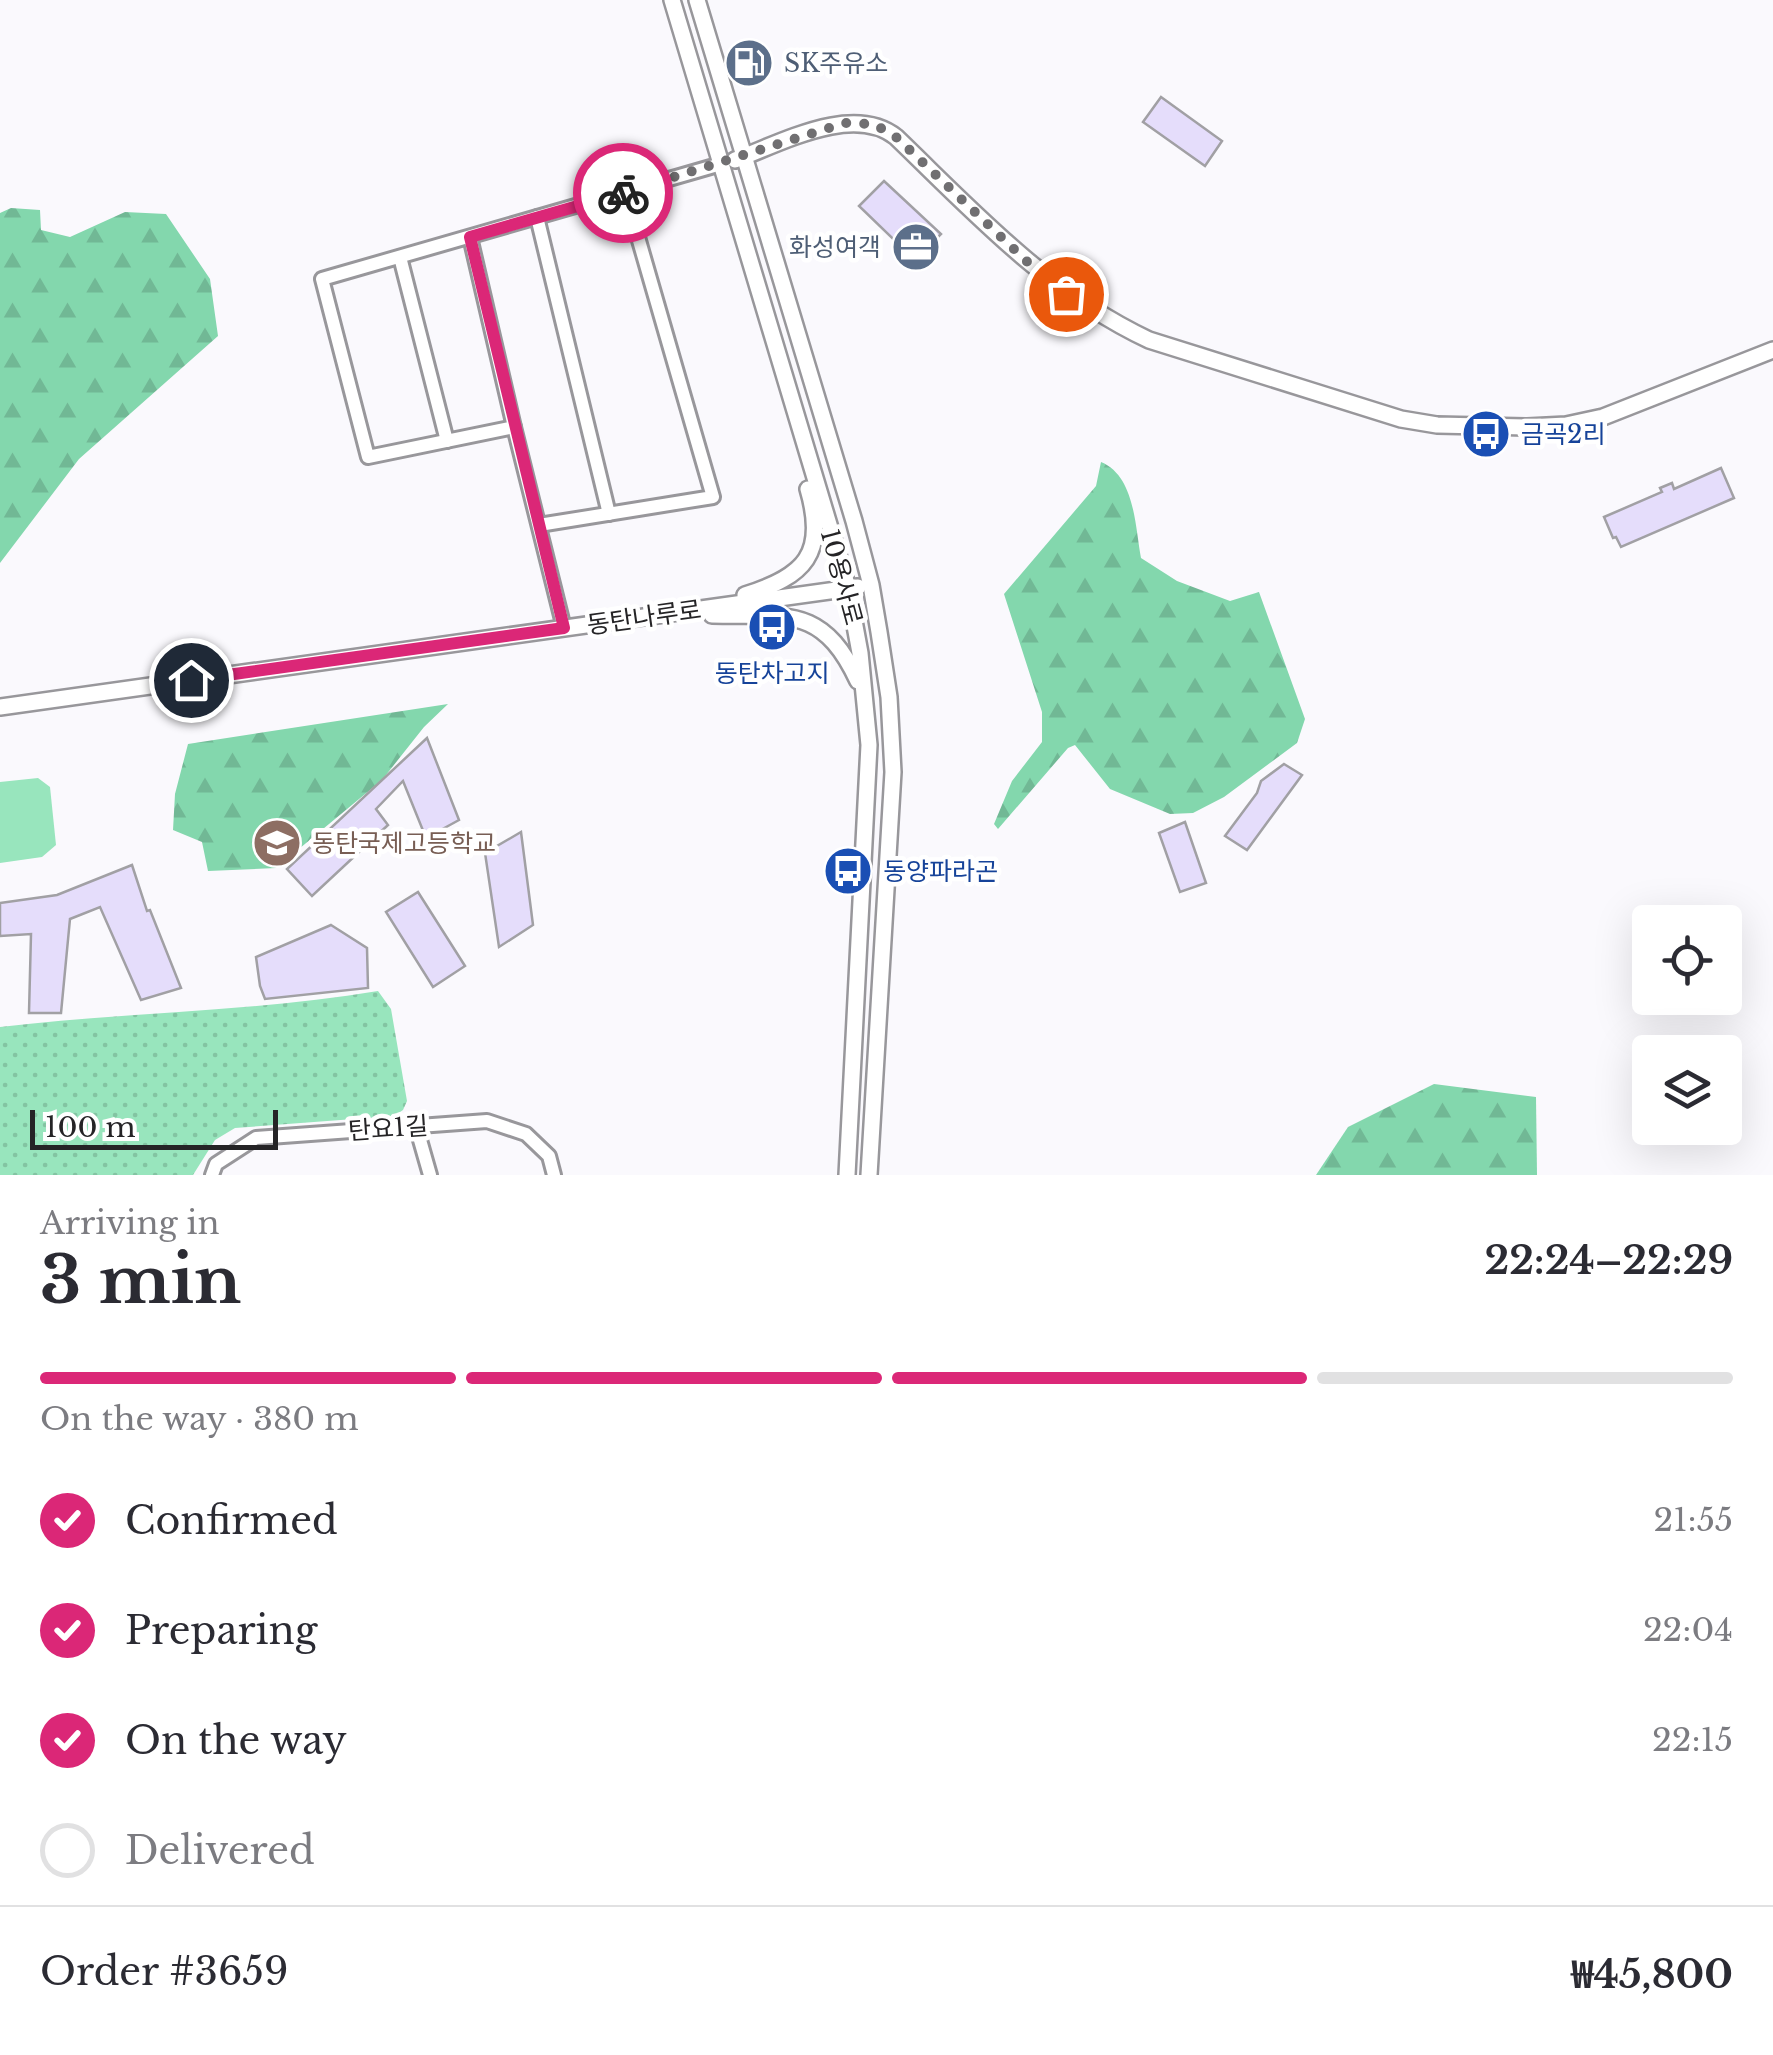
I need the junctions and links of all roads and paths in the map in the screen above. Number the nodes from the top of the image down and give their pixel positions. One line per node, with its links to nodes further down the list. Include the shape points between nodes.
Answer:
1 (672, 0): 4 (street, 10용사로)
2 (697, 0): 3 (street, 10용사로)
3 (744, 156): 4 (street); 9 (street, via 836,125 874,124 896,137 1038,272 1125,329 1420,423 1566,426); 15 (street, 10용사로)
4 (721, 164): 5 (street); 10 (street, 10용사로)
5 (625, 192): 6 (street); 13 (street, via 713,497)
6 (537, 218): 7 (street); 13 (street)
7 (470, 237): 8 (street); 11 (street)
8 (400, 257): 12 (street); 12 (street, via 322,279 368,457)
9 (1773, 350)
10 (780, 364): 16 (street, 10용사로); 17 (street, via 784,411 812,504 812,551 794,576 778,584)
11 (514, 427): 12 (street); 14 (street)
12 (446, 441)
13 (609, 514): 14 (street)
14 (539, 525): 18 (street)
15 (871, 585): 16 (street, 동탄나루로); 26 (street, 10용사로, via 893,772)
16 (848, 588): 17 (street, 동탄나루로); 19 (street, 10용사로)
17 (673, 613): 18 (street, 동탄나루로); 19 (street, via 807,620 838,644)
18 (564, 628): 20 (street, 동탄나루로)
19 (866, 705): 25 (street, 10용사로)
20 (0, 707)
21 (416, 1126): 22 (street, 탄요1길, via 256,1138 216,1164); 23 (street); 24 (street, 탄요1길, via 487,1121 526,1134 549,1156)
22 (212, 1175)
23 (430, 1175)
24 (554, 1175)
25 (848, 1175)
26 (869, 1175)

